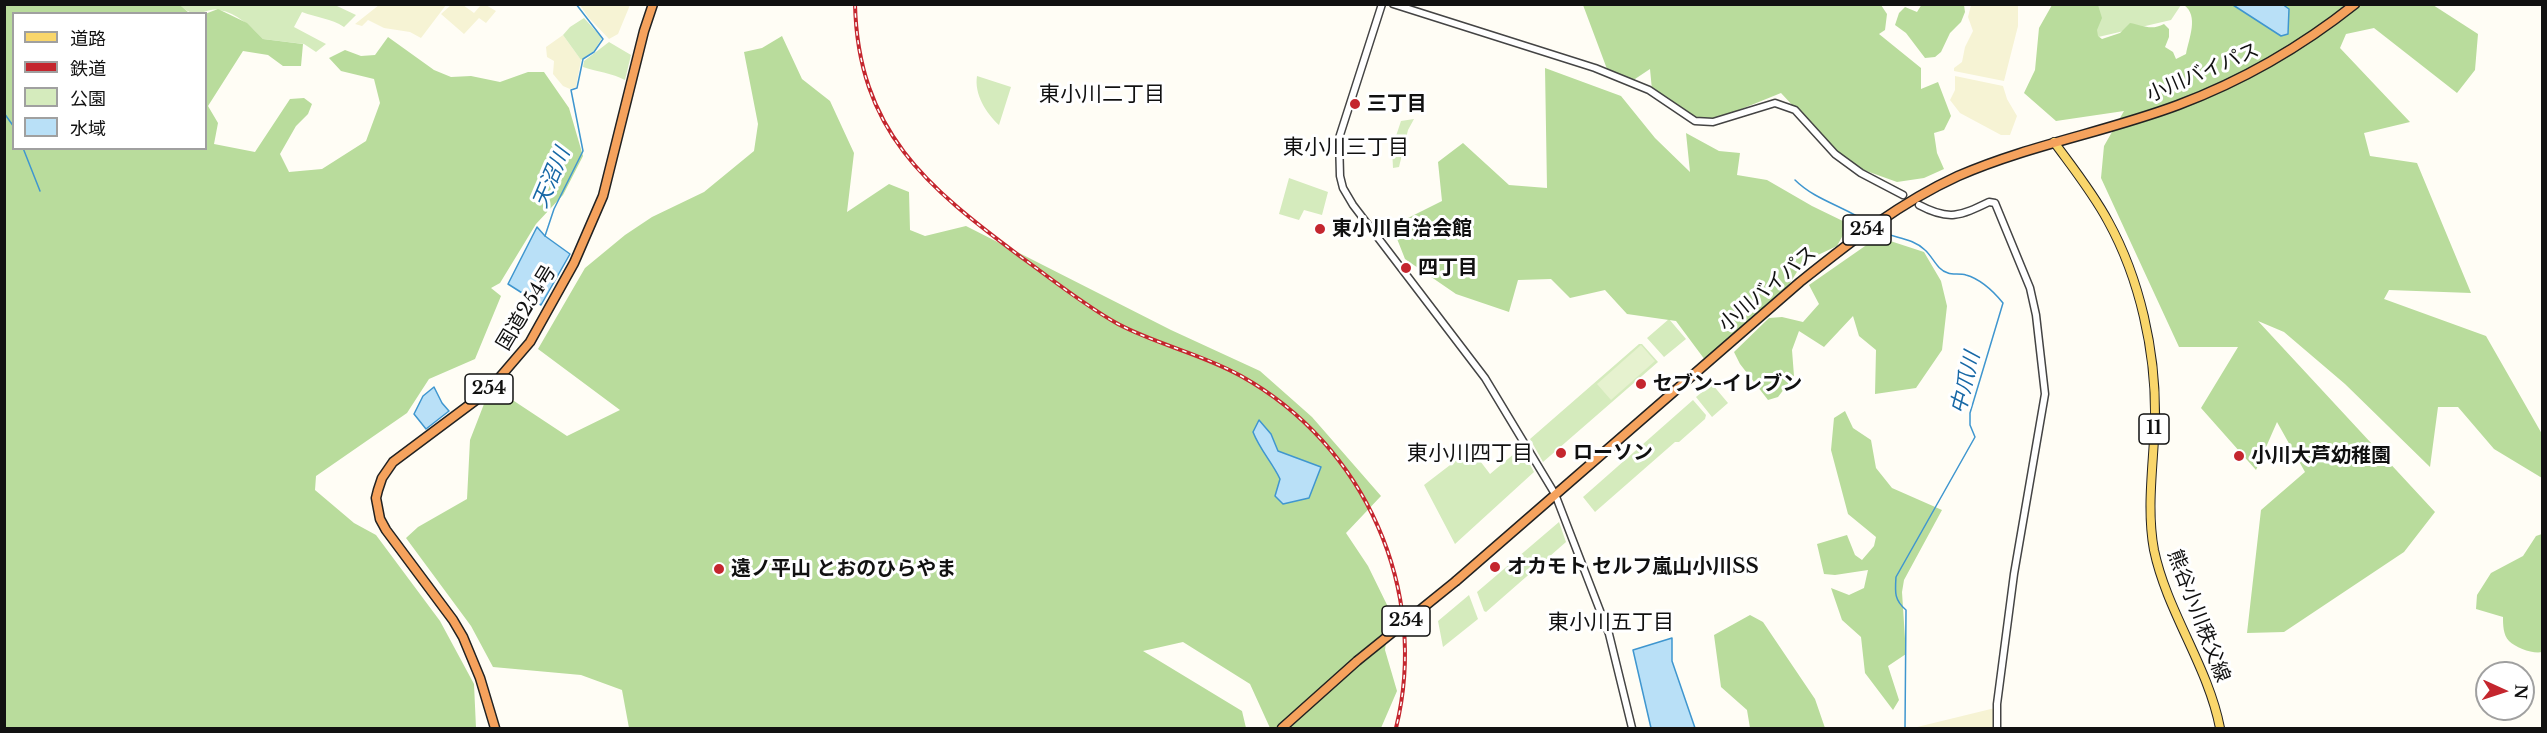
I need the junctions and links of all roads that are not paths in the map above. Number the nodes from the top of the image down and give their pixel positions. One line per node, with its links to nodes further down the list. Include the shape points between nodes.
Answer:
1 (654, 4): 9 (highway, 国道254号 / 254, via 603,196 574,263 530,342 488,391 403,453 386,471 378,490 377,508 386,530 453,620 471,652)
2 (1382, 4): 8 (street, via 1339,138 1343,188 1485,378)
3 (1393, 4): 6 (street, via 1595,68 1649,90 1695,121 1713,122 1767,104 1789,106 1835,154)
4 (2355, 4): 5 (highway, 小川バイパス / 254, via 2300,45 2230,83 2177,105)
5 (2054, 142): 8 (highway, 小川バイパス / 254, via 1959,176 1885,217 1800,282); 13 (main road, 熊谷小川秩父線 / 11, via 2108,221 2127,263 2142,314 2155,416 2151,526 2154,548 2169,599 2208,689)
6 (1902, 195)
7 (1919, 205): 12 (street, via 1938,214 1955,216 1995,203 2026,274 2036,315 2045,394 2014,574)
8 (1555, 494): 10 (highway, 小川バイパス / 254, bridge); 11 (street, via 1609,634)
9 (495, 729)
10 (1282, 729)
11 (1632, 729)
12 (1997, 729)
13 (2220, 729)

